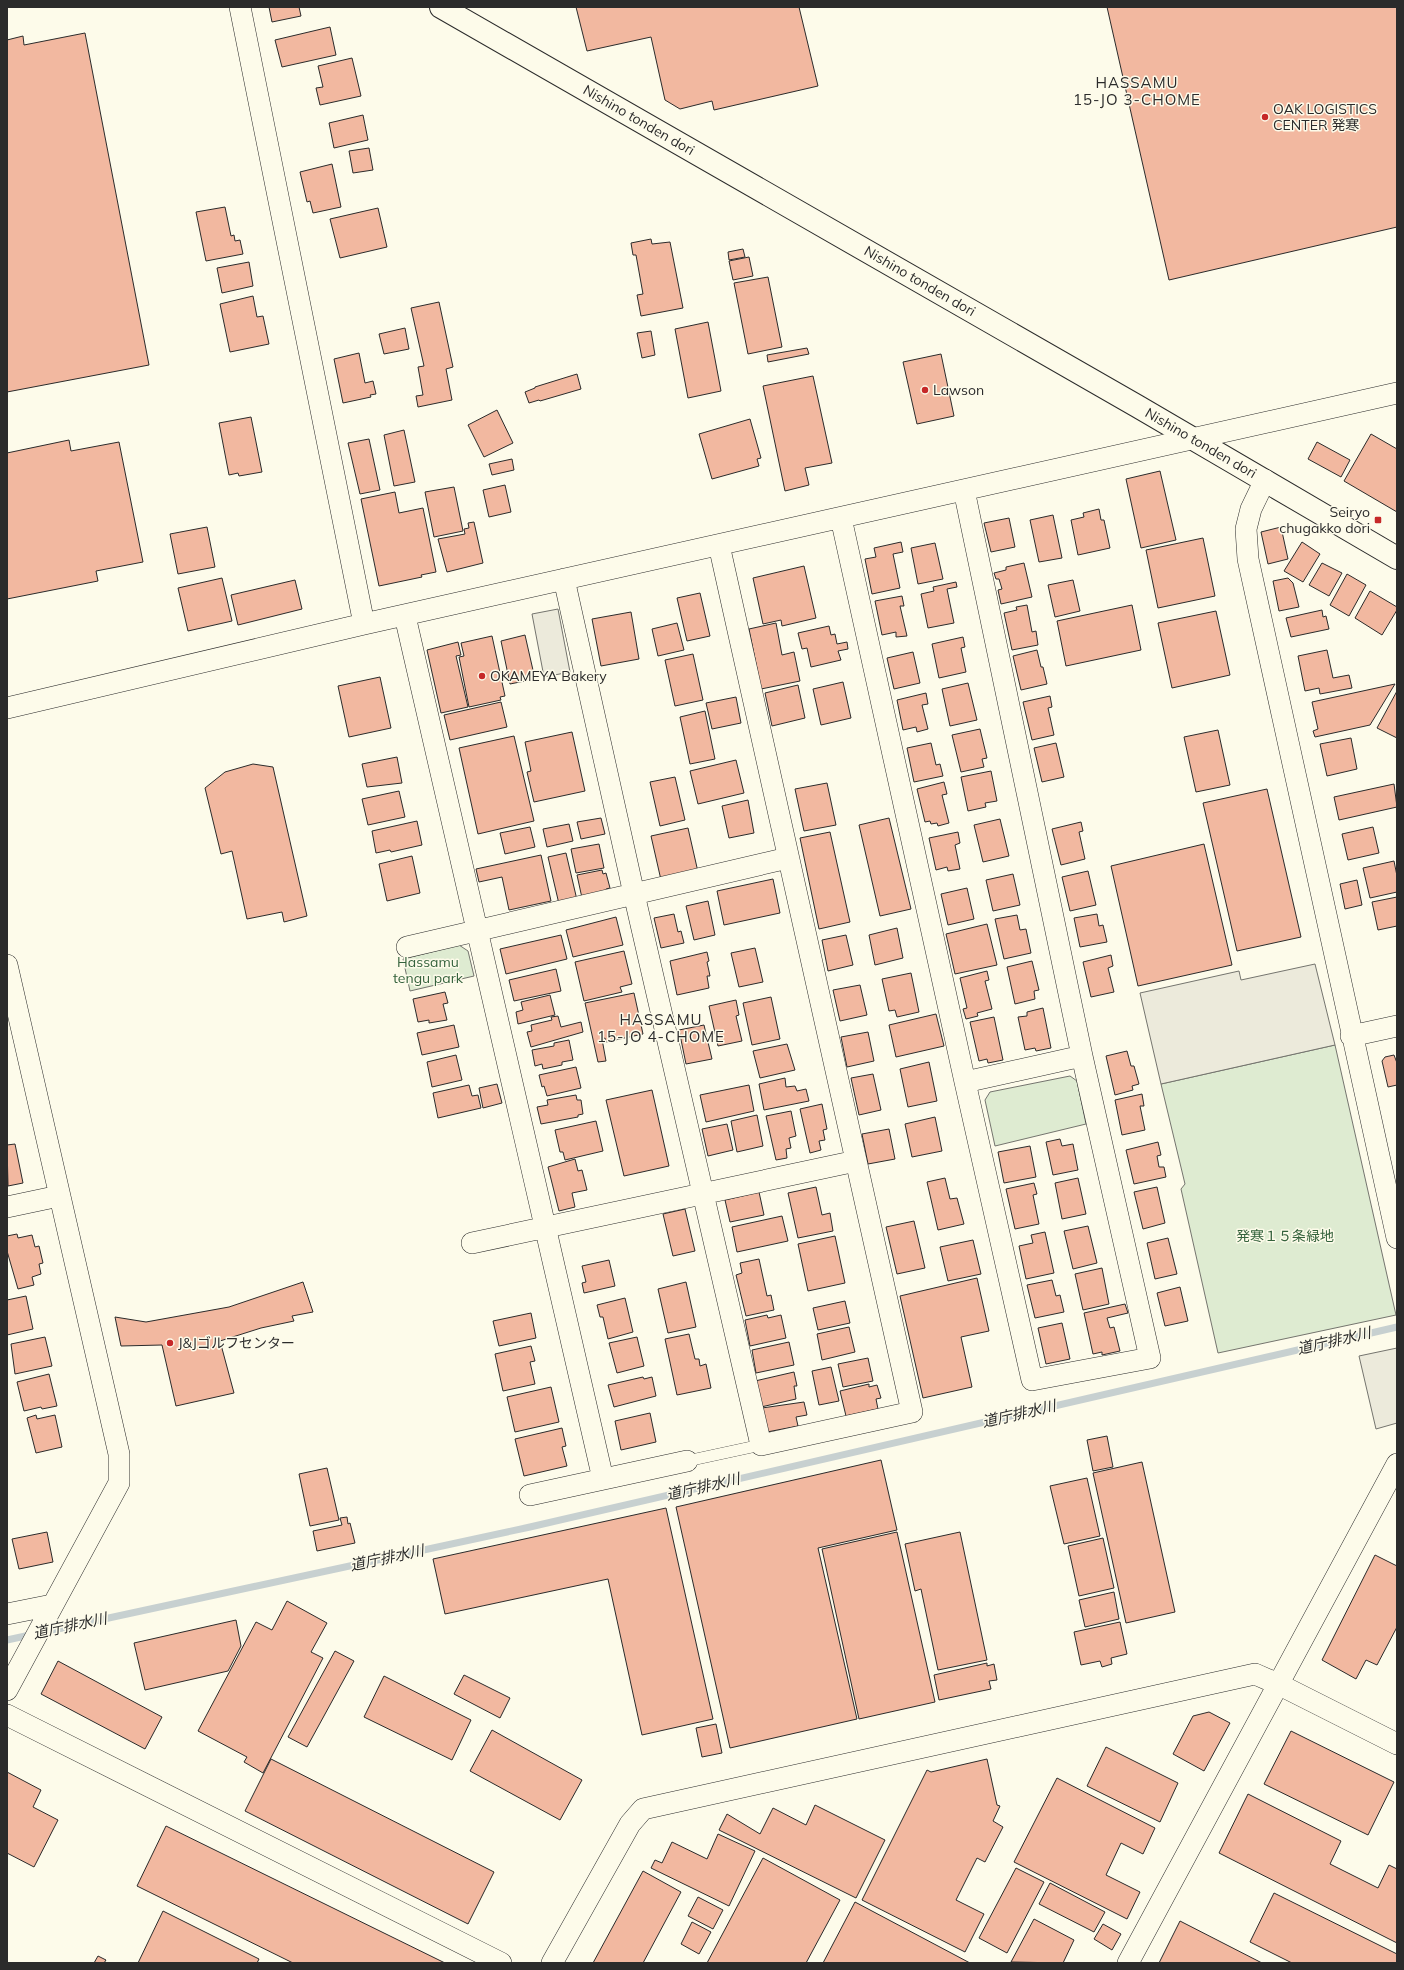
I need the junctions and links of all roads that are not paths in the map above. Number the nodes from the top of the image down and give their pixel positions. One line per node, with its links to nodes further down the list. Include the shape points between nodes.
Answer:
1 (240, 7): 12 (street)
2 (442, 7): 4 (street, Nishino tonden dori)
3 (1397, 393): 4 (street)
4 (1193, 439): 5 (street, Nishino tonden dori); 6 (street)
5 (1265, 480): 9 (street, Nishino tonden dori); 20 (street, via 1251,509 1246,529 1248,558)
6 (964, 490): 7 (street); 21 (street)
7 (841, 518): 8 (street); 22 (street)
8 (719, 545): 10 (street); 14 (street)
9 (1397, 558)
10 (564, 580): 11 (street); 15 (street)
11 (405, 616): 12 (street); 16 (street)
12 (364, 624): 13 (street)
13 (7, 708)
14 (788, 858): 15 (street); 23 (street)
15 (634, 894): 16 (street); 24 (street)
16 (476, 931): 17 (street); 27 (street)
17 (407, 947)
18 (7, 965): 25 (street)
19 (1397, 1026): 20 (street)
20 (1351, 1036): 28 (street)
21 (1082, 1056): 22 (street); 22 (street, via 1150,1358 1032,1380)
22 (965, 1082)
23 (856, 1161): 24 (street); 30 (street, via 912,1412)
24 (703, 1193): 27 (street); 30 (street)
25 (58, 1196): 26 (street); 35 (street, via 119,1454 119,1483)
26 (7, 1208)
27 (545, 1227): 29 (street); 33 (street)
28 (1397, 1238)
29 (472, 1243)
30 (761, 1445): 31 (lane)
31 (687, 1461): 33 (street)
32 (1397, 1464): 37 (street)
33 (603, 1479): 34 (street)
34 (530, 1495)
35 (48, 1611): 36 (street); 38 (street)
36 (7, 1614)
37 (1278, 1684): 40 (street); 42 (street, via 1255,1674 643,1809 630,1824); 43 (street)
38 (7, 1690)
39 (7, 1715): 41 (street)
40 (1397, 1744)
41 (501, 1963)
42 (552, 1963)
43 (1128, 1963)

